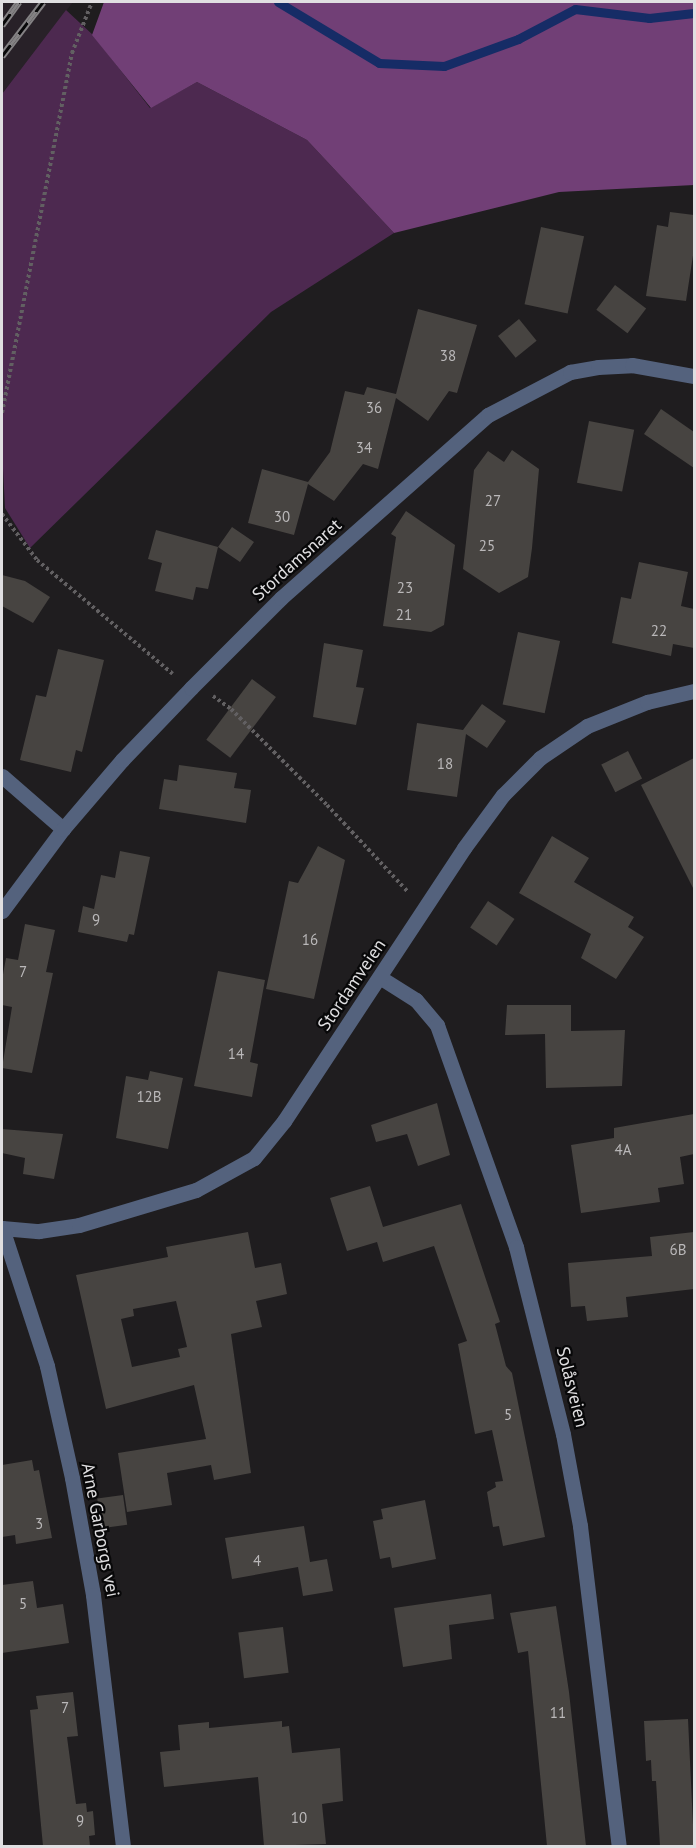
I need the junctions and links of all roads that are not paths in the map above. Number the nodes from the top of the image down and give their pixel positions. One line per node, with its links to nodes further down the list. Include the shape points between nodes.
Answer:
1 (694, 376): 4 (street, Stordamsnaret, via 632,365 598,367 560,376 488,415 281,598 122,760)
2 (694, 691): 6 (street, Stordamveien, via 620,711 587,726 540,758 488,813)
3 (2, 776): 4 (street)
4 (63, 829): 5 (street, Stordamsnaret)
5 (2, 911)
6 (381, 978): 7 (street, Stordamveien, via 276,1133 242,1167 196,1190 79,1225 39,1231); 9 (street, Solåsveien, via 416,1000 437,1025 516,1247 563,1434 580,1526)
7 (2, 1228): 8 (street, Arne Garborgs vei, via 47,1366 74,1490 103,1664)
8 (123, 1846)
9 (619, 1846)

